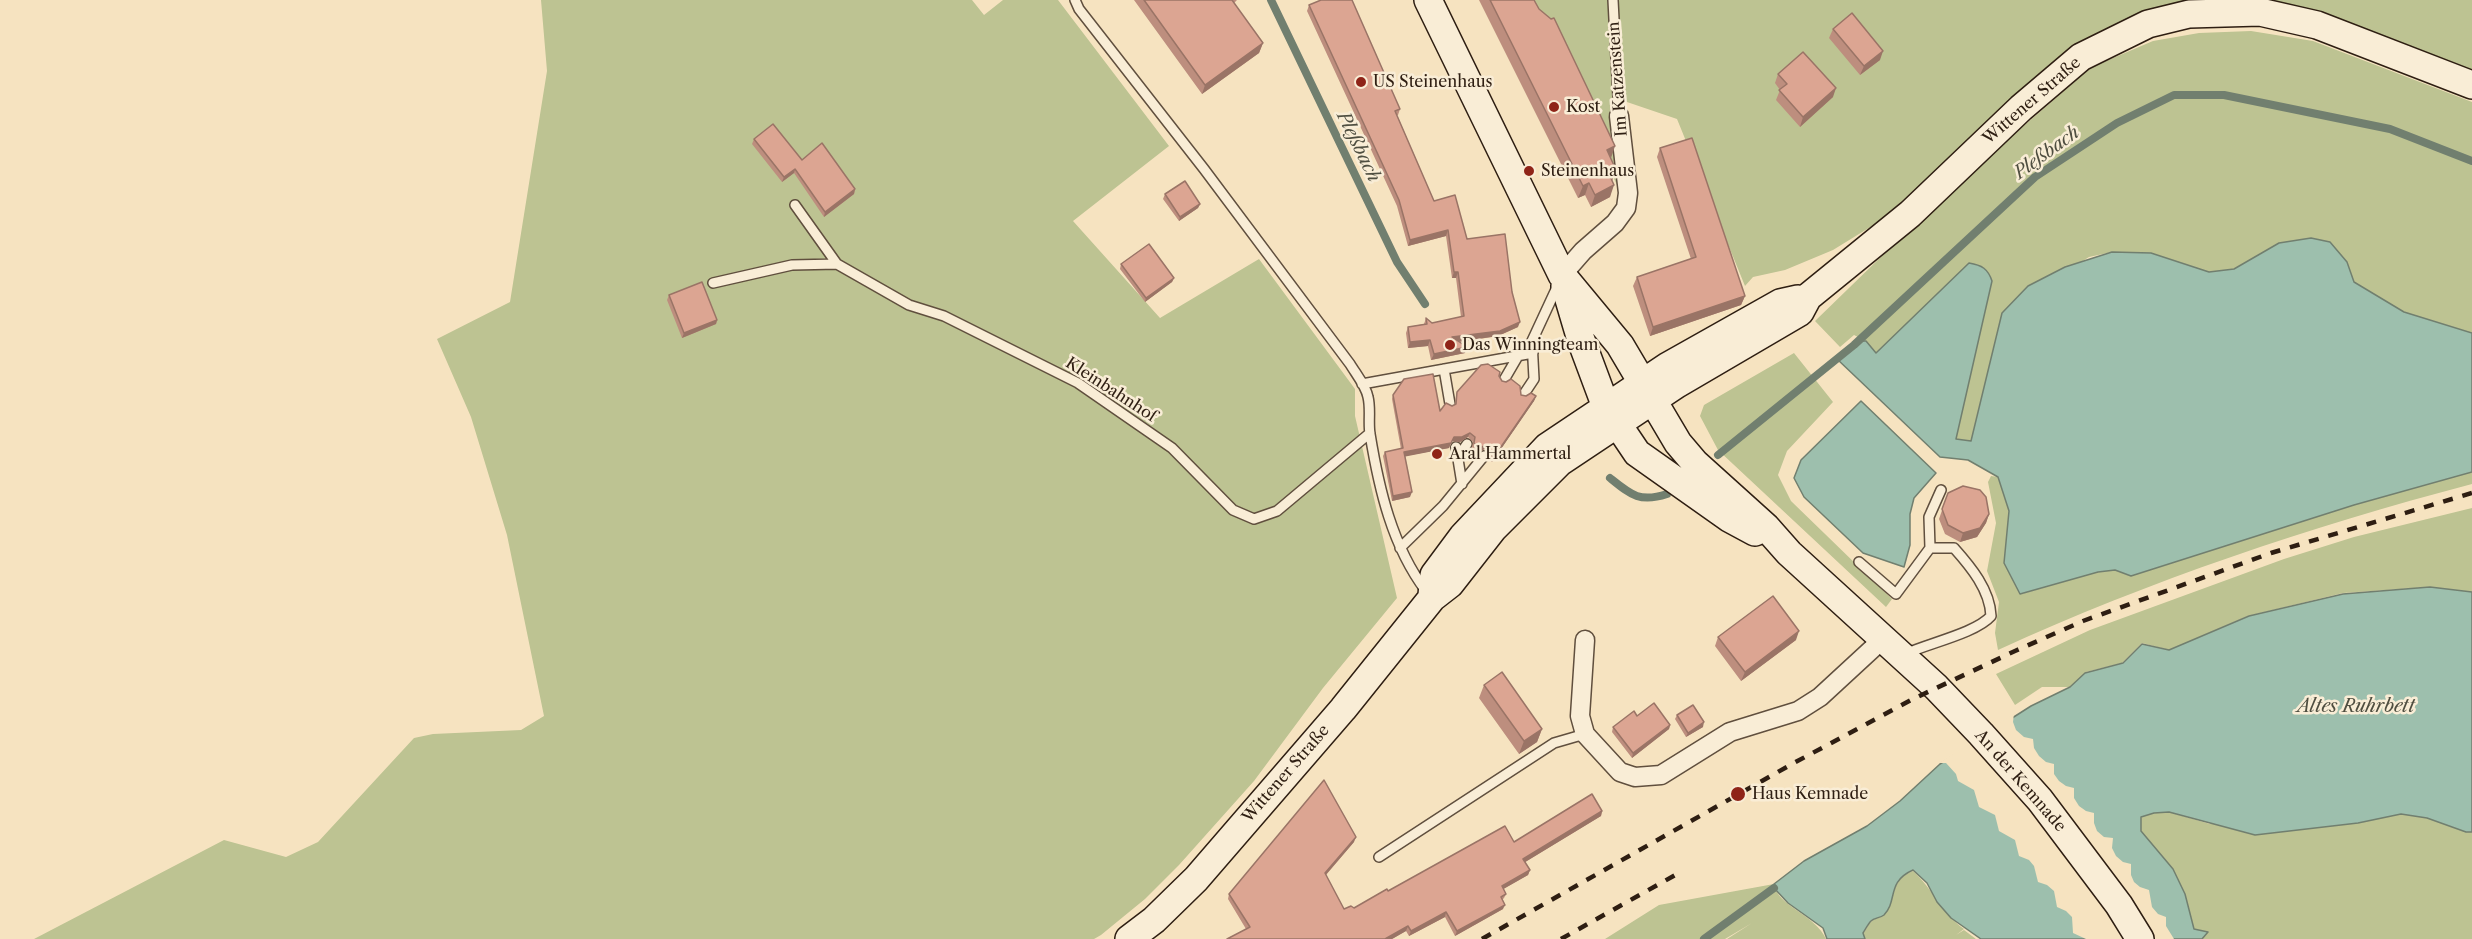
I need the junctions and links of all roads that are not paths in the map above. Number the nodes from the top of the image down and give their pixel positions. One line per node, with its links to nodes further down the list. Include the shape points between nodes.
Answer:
1 (1075, 0): 14 (lane)
2 (1428, 0): 8 (main road)
3 (1613, 0): 5 (lane, Im Katzenstein)
4 (2472, 86): 15 (main road, Wittener Straße, via 2317,25 2260,12 2189,14 2148,24 2081,57 2021,108 1910,214 1808,297 1800,312)
5 (1619, 116): 8 (street, Im Katzenstein, via 1628,193 1626,208)
6 (795, 205): 7 (lane, Kleinbahnhof)
7 (837, 264): 9 (lane, via 792,265); 19 (lane, Kleinbahnhof, via 909,306 944,316 1078,383 1172,448 1233,510 1254,519 1277,511)
8 (1562, 275): 10 (lane, via 1532,341); 15 (main road, An der Kemnade, via 1620,345); 18 (main road, An der Kemnade, via 1581,340)
9 (713, 283)
10 (1533, 353): 11 (lane); 16 (lane, via 1534,379)
11 (1518, 356): 12 (lane); 13 (lane)
12 (1444, 369): 14 (lane); 17 (lane)
13 (1504, 380)
14 (1362, 384): 19 (lane, via 1368,395)
15 (1648, 391): 18 (main road, Wittener Straße); 28 (main road, An der Kemnade, via 1678,443 1695,463)
16 (1524, 394)
17 (1450, 404)
18 (1612, 416): 28 (main road, An der Kemnade, via 1637,453 1729,518); 30 (main road, Wittener Straße, via 1493,529 1450,584)
19 (1370, 433): 26 (lane, via 1391,526)
20 (1467, 444): 23 (lane)
21 (1456, 447): 23 (lane)
22 (1484, 456): 24 (lane)
23 (1458, 457): 24 (lane)
24 (1462, 484): 26 (lane)
25 (1941, 490): 27 (lane, via 1929,517)
26 (1400, 548): 30 (lane)
27 (1930, 548): 29 (lane, via 1896,594); 32 (lane, via 1954,548 1971,566 1990,603 1991,616 1984,625 1924,645)
28 (1789, 553): 32 (main road, An der Kemnade)
29 (1859, 562)
30 (1432, 598): 35 (main road, Wittener Straße, via 1343,709 1196,879)
31 (1585, 640): 33 (street, via 1580,716)
32 (1893, 647): 33 (street, via 1798,711 1730,732 1661,775 1635,777 1620,772); 36 (main road, An der Kemnade, via 1981,734 2040,800)
33 (1585, 734): 34 (lane, via 1554,742)
34 (1379, 857)
35 (1128, 939)
36 (2140, 939)

